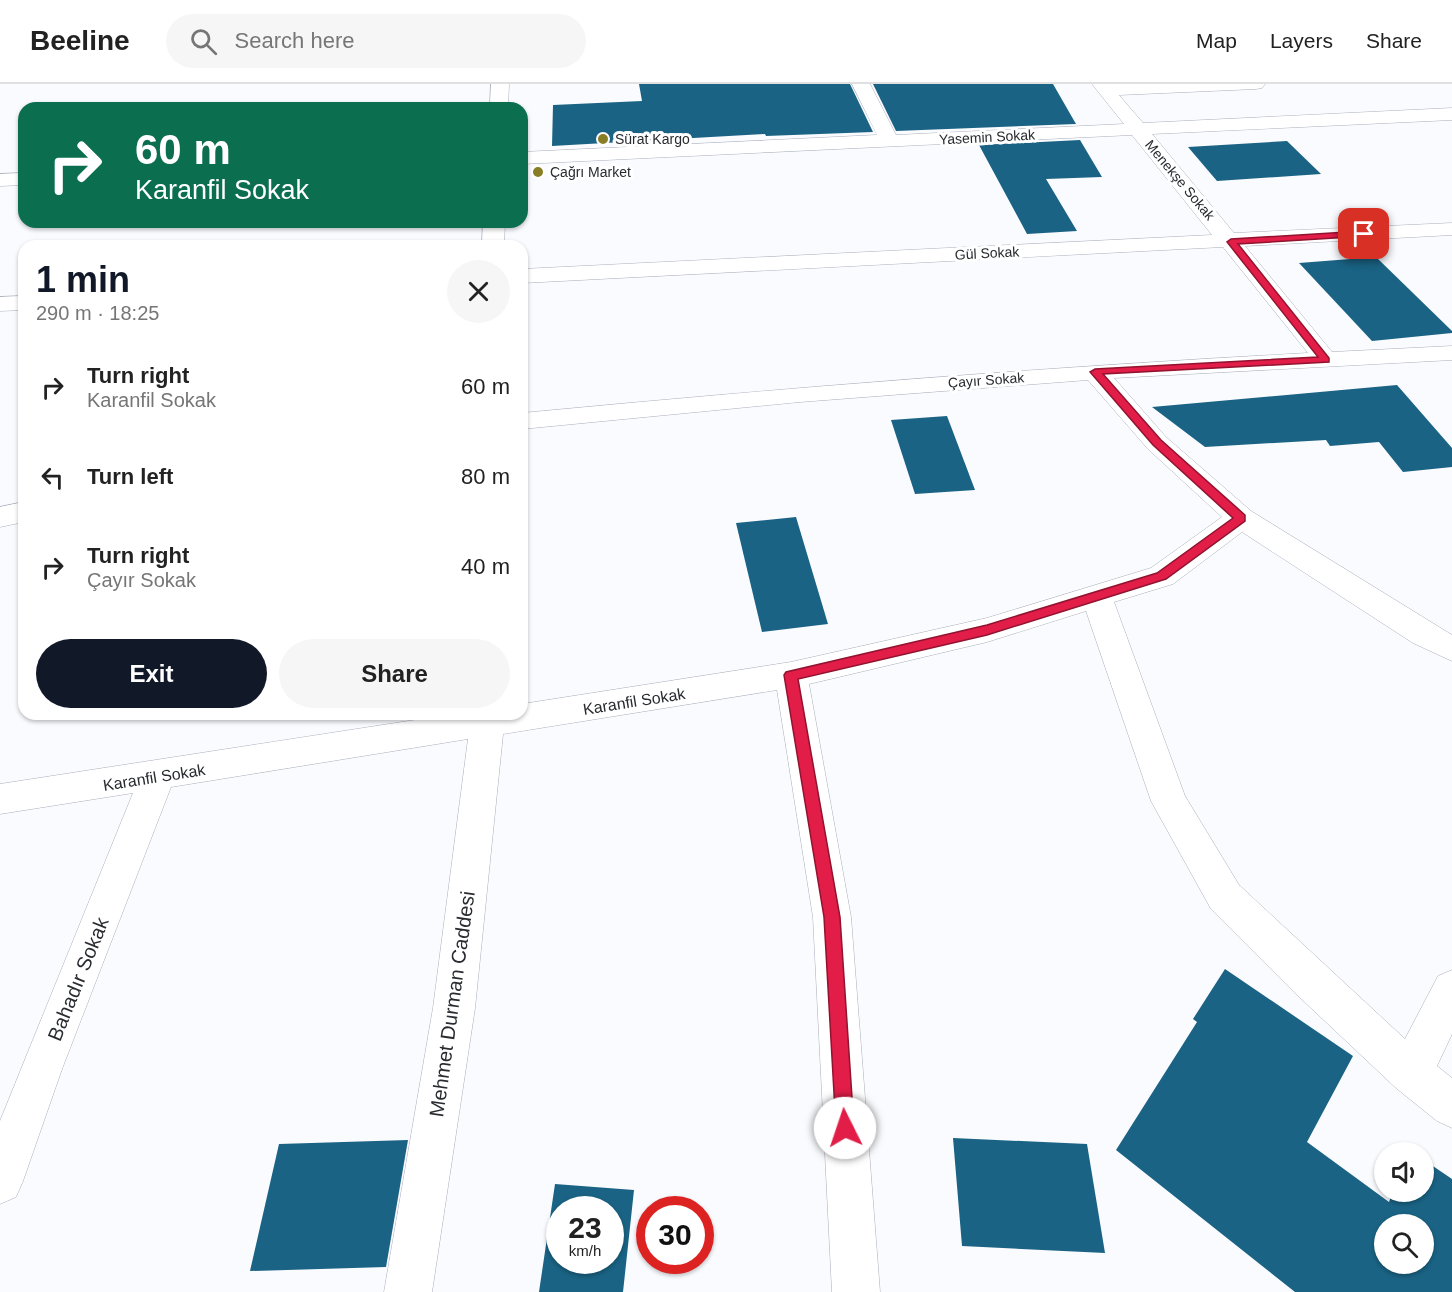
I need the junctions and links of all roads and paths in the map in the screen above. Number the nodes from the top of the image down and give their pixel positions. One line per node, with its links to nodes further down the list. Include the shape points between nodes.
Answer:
1 (500, 84): 5 (street)
2 (861, 84): 8 (street)
3 (1256, 84): 4 (street)
4 (1104, 87): 7 (street, Menekşe Sokak)
5 (499, 102)
6 (1452, 114): 7 (street, Yasemin Sokak)
7 (1139, 131): 8 (street, Yasemin Sokak); 13 (street, Menekşe Sokak)
8 (890, 142): 9 (street, Yasemin Sokak)
9 (528, 158)
10 (18, 179): 11 (street)
11 (0, 180)
12 (1452, 229): 13 (street, Gül Sokak)
13 (1231, 242): 14 (street, Gül Sokak); 18 (street, Menekşe Sokak)
14 (528, 276)
15 (18, 303): 16 (street)
16 (0, 304)
17 (1452, 353): 18 (street, Çayır Sokak)
18 (1326, 360): 19 (street, Çayır Sokak)
19 (1095, 372): 20 (street, Çayır Sokak, via 800,394); 23 (street, via 1157,442)
20 (528, 420)
21 (18, 513): 22 (street)
22 (0, 517)
23 (1241, 518): 24 (street, Karanfil Sokak, via 1162,576); 25 (street)
24 (1096, 596): 26 (street, Karanfil Sokak, via 987,630); 33 (street, via 1169,801 1225,897)
25 (1452, 649)
26 (790, 675): 27 (street, Karanfil Sokak); 37 (street, via 832,917)
27 (528, 713)
28 (482, 720): 30 (street, Karanfil Sokak)
29 (488, 720): 36 (street, Mehmet Durman Caddesi, via 454,1008)
30 (157, 777): 31 (street, Karanfil Sokak); 35 (street, Bahadır Sokak)
31 (0, 799)
32 (1452, 990): 33 (street)
33 (1411, 1073): 34 (street)
34 (1452, 1106)
35 (0, 1181)
36 (408, 1292)
37 (856, 1292)

